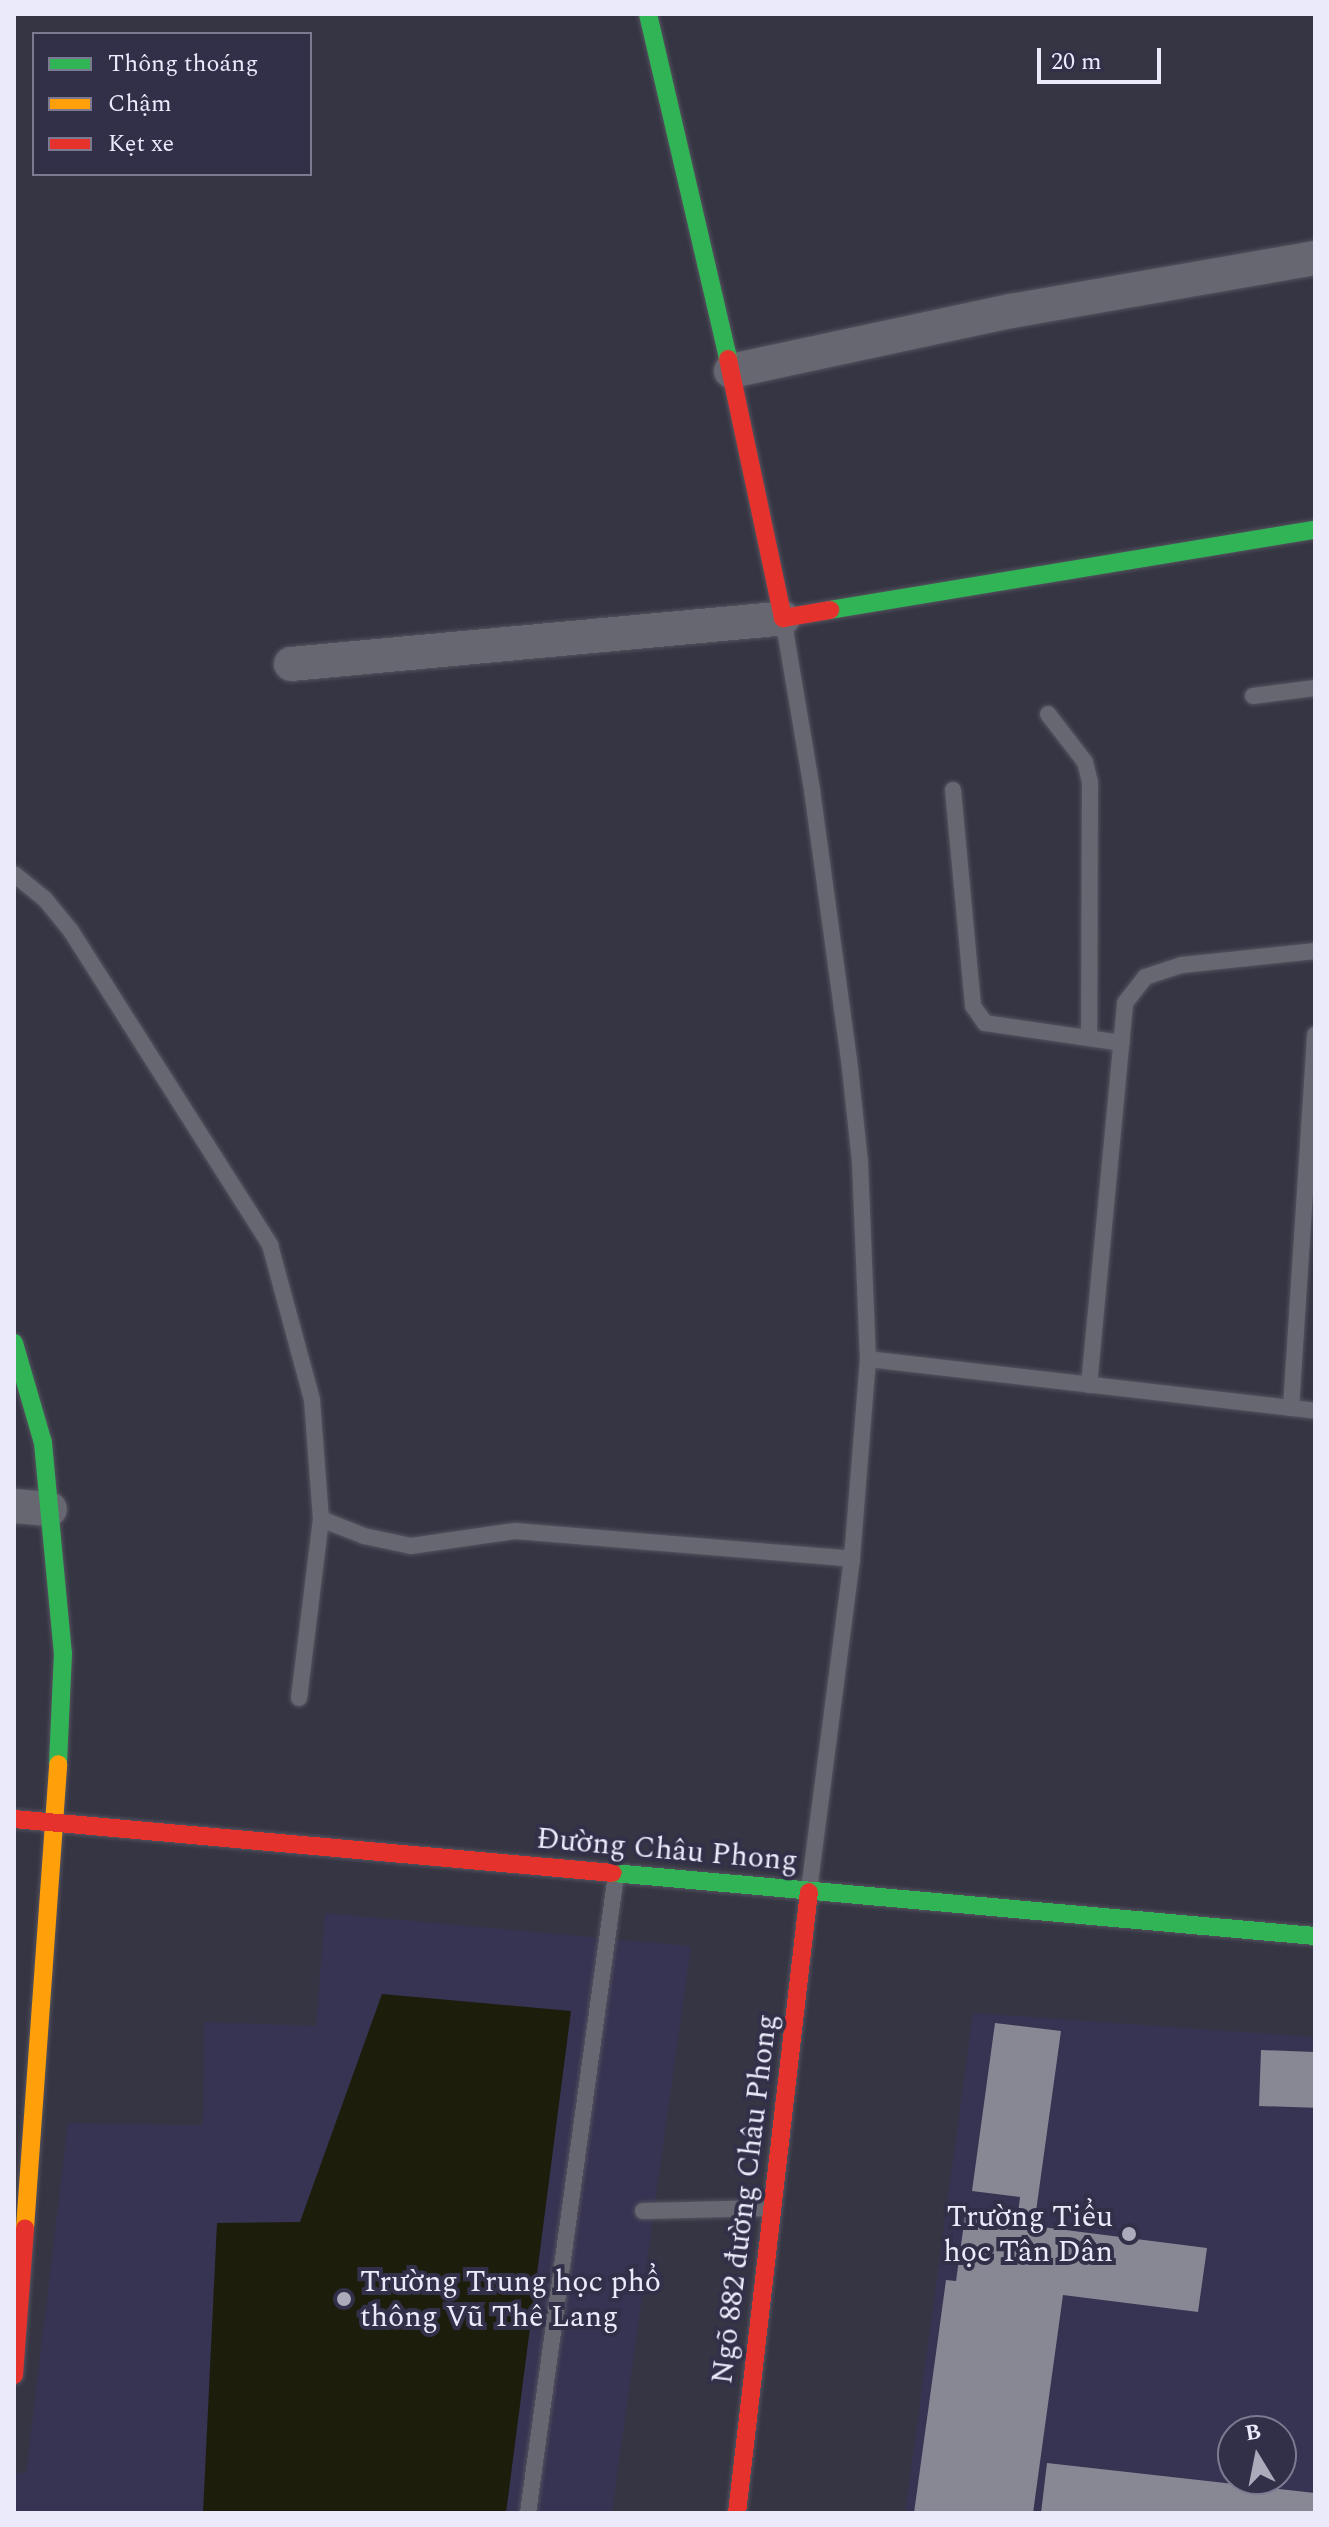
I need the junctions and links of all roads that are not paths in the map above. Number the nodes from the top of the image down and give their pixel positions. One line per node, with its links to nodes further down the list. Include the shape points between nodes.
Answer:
1 (648, 14): 3 (street)
2 (1315, 258): 3 (street, via 1011,311)
3 (731, 371): 5 (street)
4 (1315, 530): 5 (street)
5 (783, 618): 6 (street); 17 (lane, via 849,1059 860,1162)
6 (291, 664)
7 (1315, 688): 8 (lane)
8 (1253, 696)
9 (1048, 714): 14 (lane, via 1085,762 1090,782)
10 (953, 790): 14 (lane, via 973,1006 985,1023)
11 (14, 874): 23 (lane, via 44,898 71,931 270,1245 312,1400)
12 (1315, 951): 15 (lane, via 1182,965 1145,977 1125,1003)
13 (1315, 1035): 19 (lane)
14 (1089, 1038): 15 (lane)
15 (1122, 1043): 18 (lane)
16 (14, 1343): 22 (street, via 43,1443)
17 (868, 1359): 18 (lane); 24 (lane)
18 (1089, 1385): 19 (lane)
19 (1291, 1408): 20 (lane)
20 (1315, 1411)
21 (14, 1506): 22 (street)
22 (50, 1509): 27 (street, via 63,1653)
23 (321, 1519): 24 (lane, via 411,1546 515,1531); 25 (lane)
24 (852, 1559): 29 (lane)
25 (299, 1698)
26 (14, 1819): 27 (street, Đường Châu Phong)
27 (56, 1823): 28 (street, Đường Châu Phong); 31 (street)
28 (616, 1874): 29 (street, Đường Châu Phong); 35 (lane)
29 (809, 1892): 30 (street, Đường Châu Phong); 32 (street, Ngõ 882 đường Châu Phong)
30 (1315, 1936)
31 (23, 2130): 34 (street)
32 (772, 2208): 33 (lane); 36 (street, Ngõ 882 đường Châu Phong)
33 (643, 2211)
34 (14, 2375)
35 (528, 2513)
36 (737, 2513)

